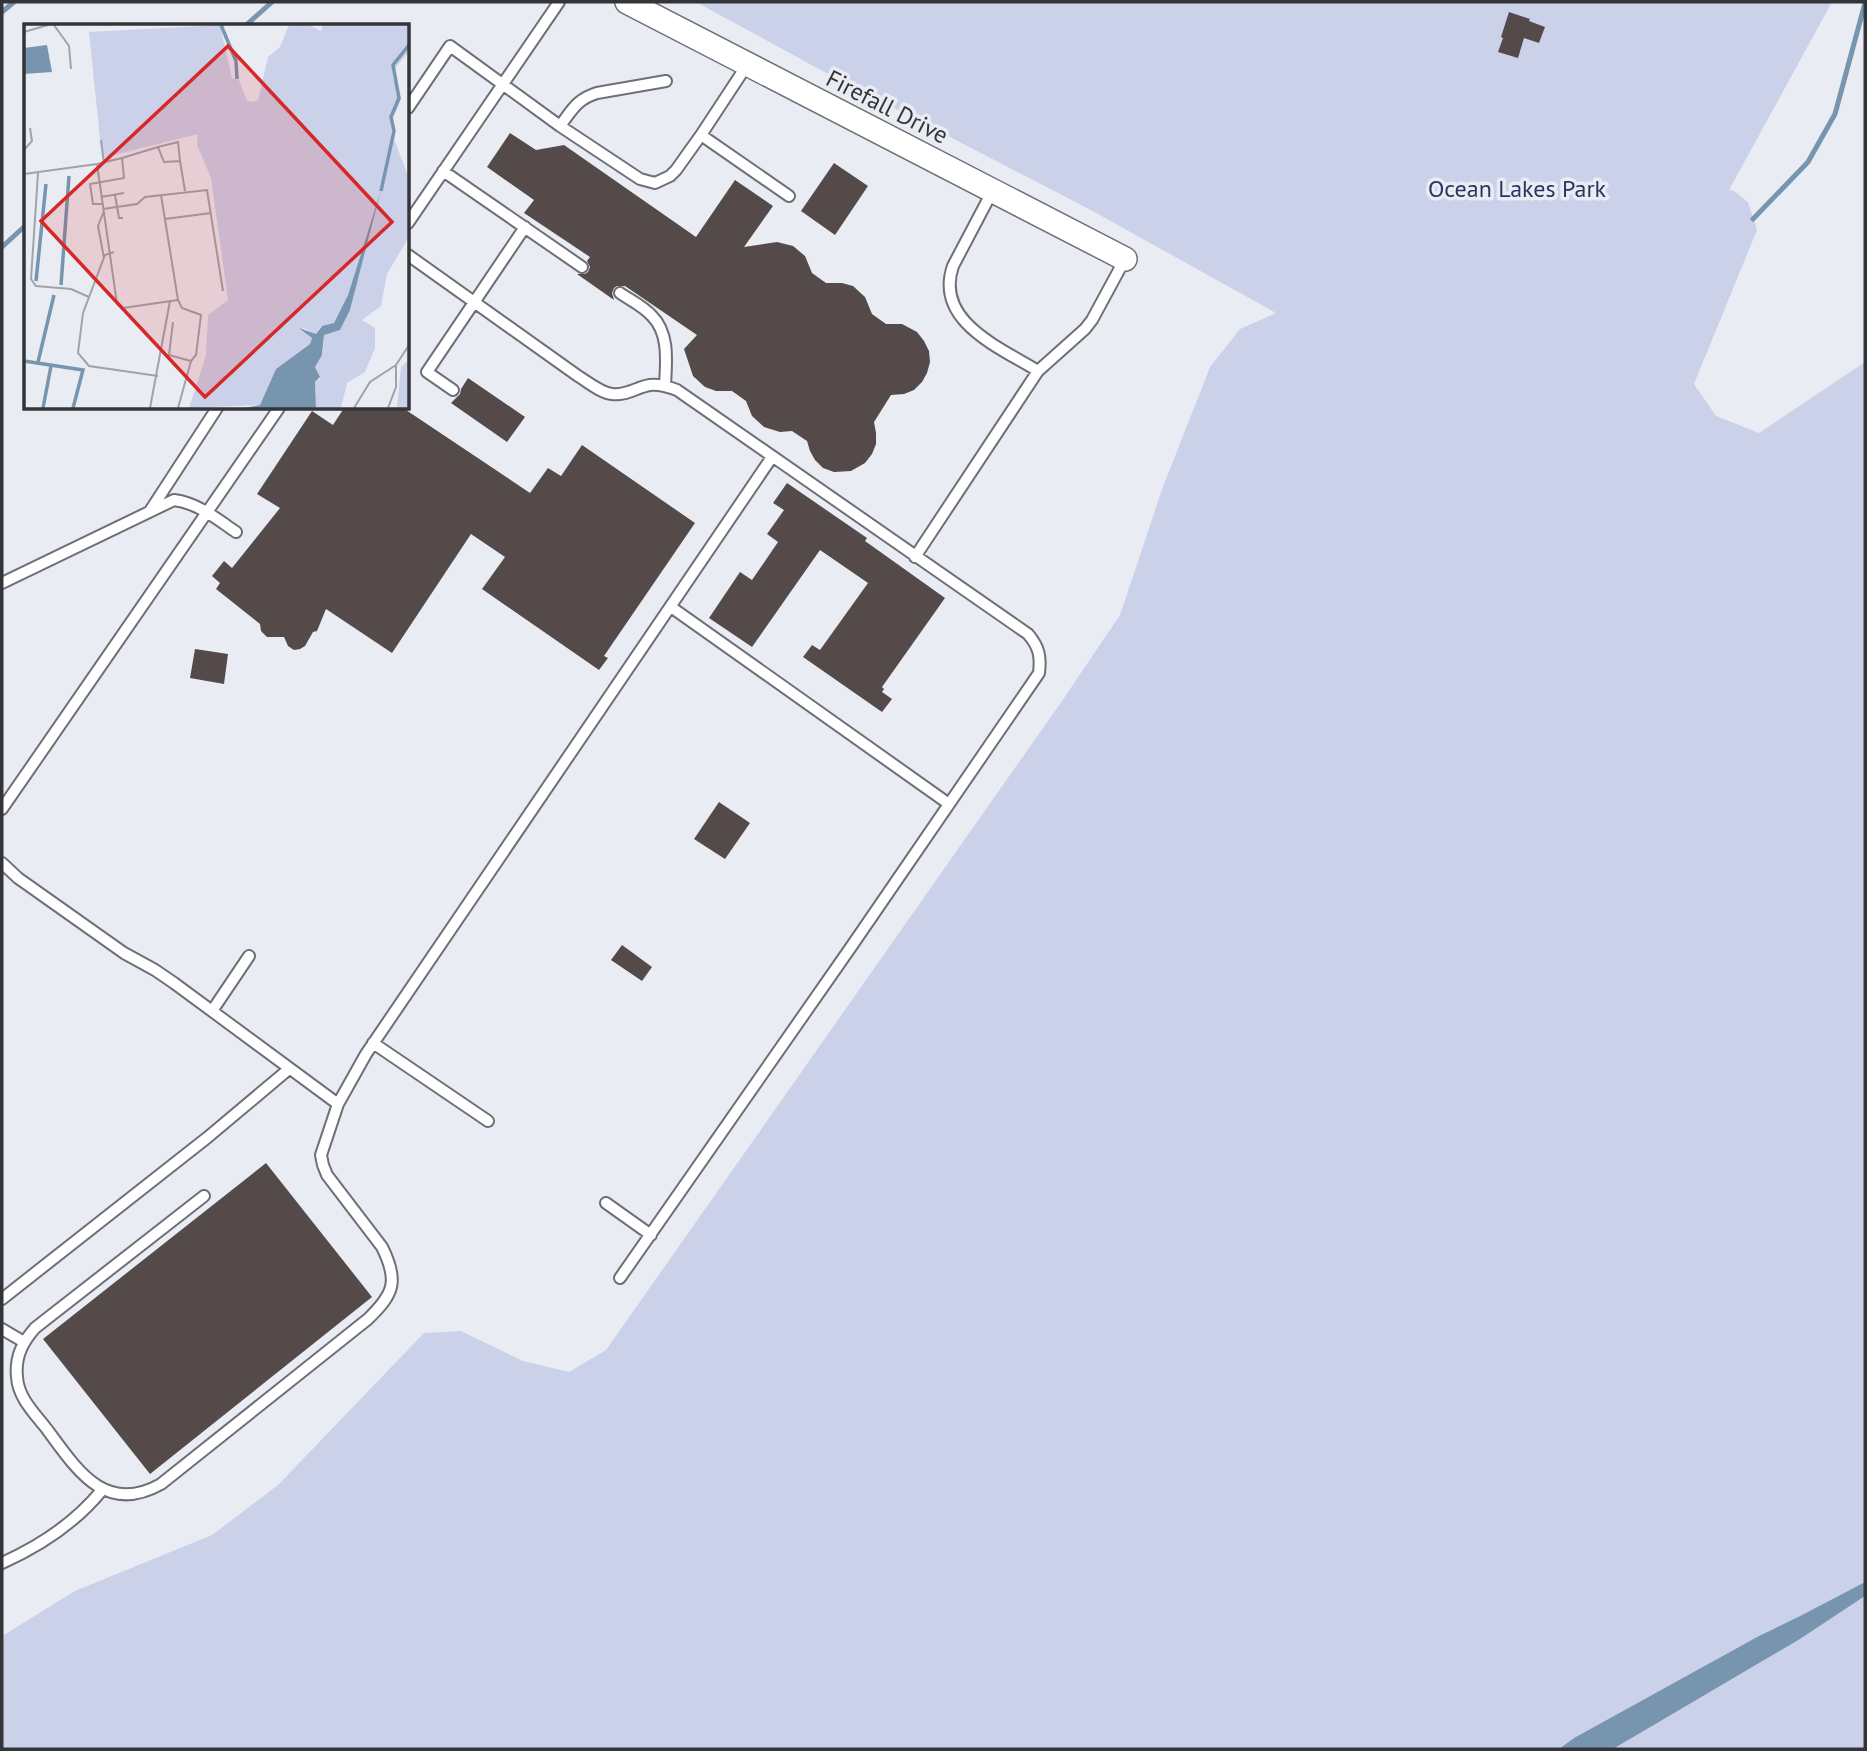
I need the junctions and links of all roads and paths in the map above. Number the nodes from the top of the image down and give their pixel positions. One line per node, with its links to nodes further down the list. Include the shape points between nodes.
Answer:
1 (559, 2): 5 (lane)
2 (629, 2): 3 (street, Firefall Drive)
3 (747, 65): 8 (lane); 10 (street, Firefall Drive)
4 (666, 81): 7 (lane, via 588,96)
5 (502, 85): 6 (lane, via 450,46); 7 (lane); 9 (lane)
6 (410, 105)
7 (560, 126): 8 (lane, via 640,179 655,183 670,176)
8 (701, 135): 11 (lane)
9 (443, 171): 12 (lane); 13 (lane)
10 (993, 190): 15 (street, Firefall Drive); 19 (lane, via 953,265 949,292 960,318)
11 (789, 196)
12 (410, 218)
13 (525, 227): 16 (lane); 18 (lane)
14 (410, 256): 18 (lane)
15 (1125, 259): 19 (lane, via 1092,320)
16 (582, 267)
17 (620, 293): 20 (lane, via 658,322 666,350)
18 (474, 302): 20 (lane, via 611,394); 21 (lane, via 427,372)
19 (1038, 371): 28 (lane)
20 (665, 386): 24 (lane)
21 (453, 390)
22 (216, 410): 25 (lane)
23 (278, 410): 26 (lane)
24 (772, 457): 28 (lane); 30 (lane)
25 (150, 511): 26 (lane, via 174,500); 29 (lane)
26 (206, 511): 27 (lane); 32 (lane)
27 (236, 532)
28 (915, 557): 31 (lane, via 1028,634 1040,657 1039,673)
29 (2, 583)
30 (671, 607): 31 (lane); 36 (lane)
31 (949, 804): 42 (lane)
32 (2, 809)
33 (2, 863): 35 (lane, via 28,886)
34 (249, 956): 35 (lane)
35 (212, 1012): 37 (lane)
36 (373, 1043): 38 (lane); 39 (lane)
37 (289, 1069): 38 (lane); 44 (lane)
38 (338, 1104): 47 (lane, via 321,1155 323,1165 388,1259 393,1281 385,1300 368,1319 161,1484 139,1494)
39 (488, 1121)
40 (204, 1196): 46 (lane, via 35,1328)
41 (606, 1203): 42 (lane)
42 (651, 1235): 43 (lane)
43 (620, 1278)
44 (2, 1299)
45 (2, 1329): 46 (lane)
46 (24, 1342): 47 (lane, via 17,1363 19,1389 75,1466)
47 (102, 1490): 48 (lane, via 57,1531)
48 (2, 1563)

